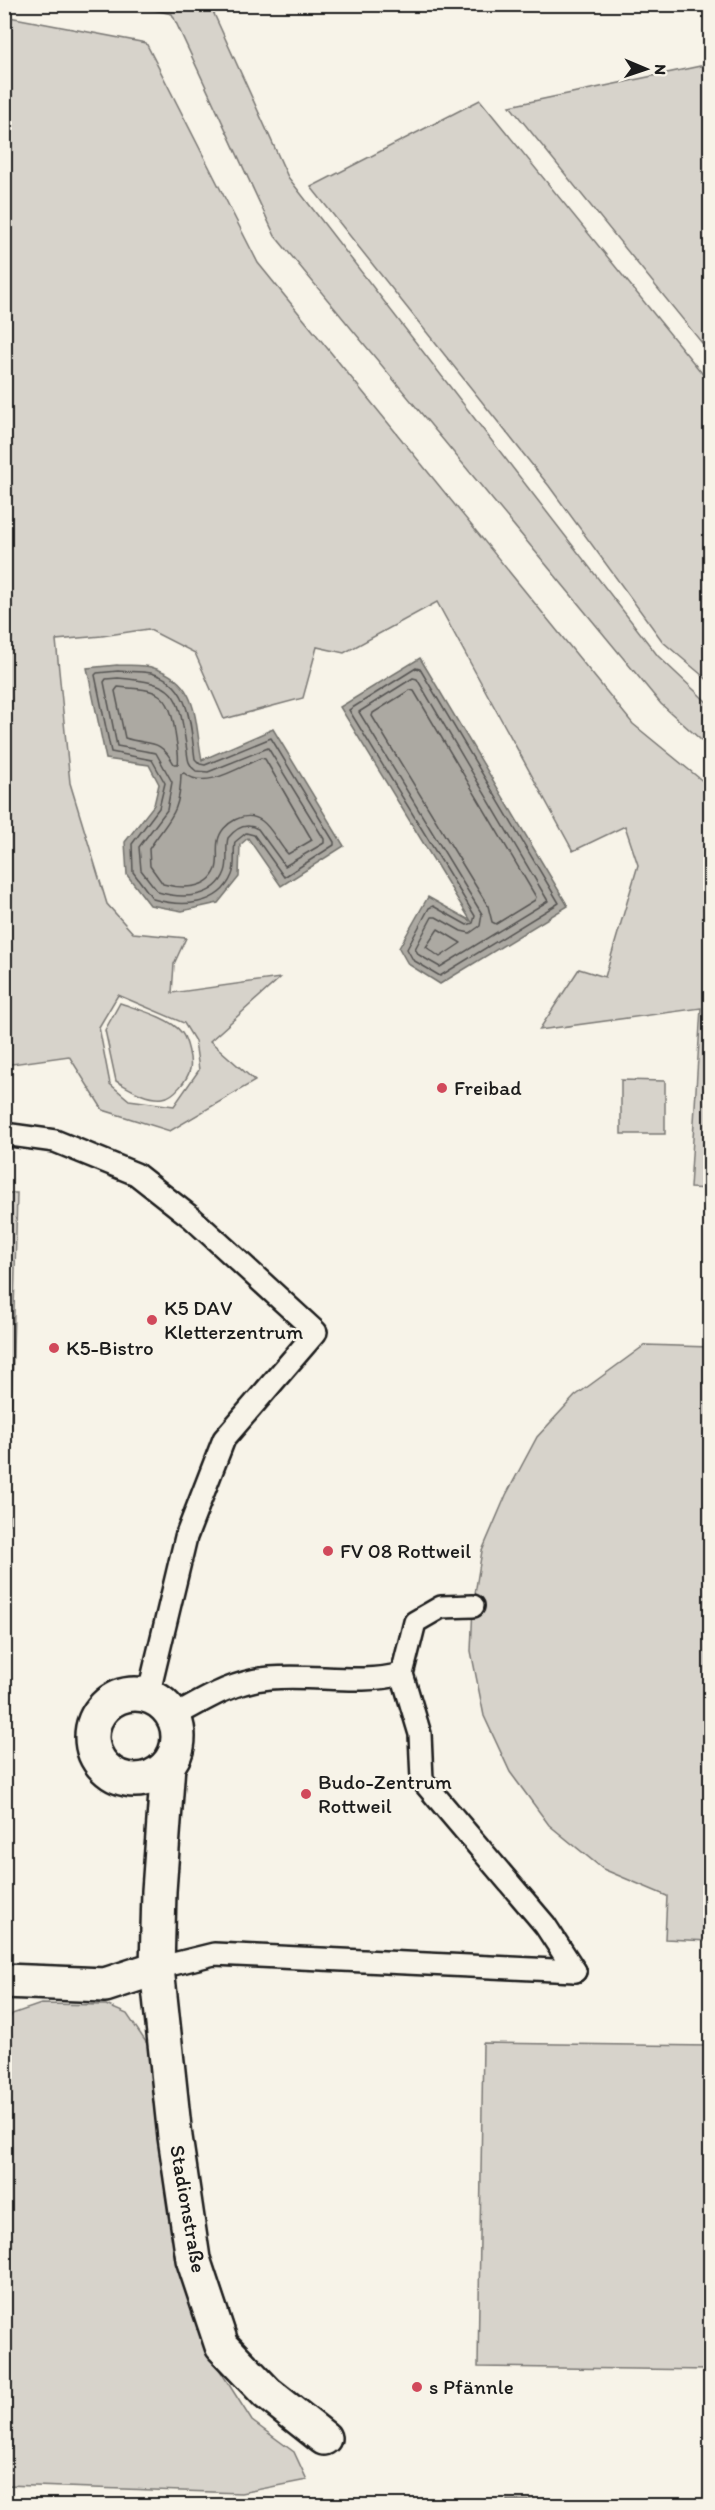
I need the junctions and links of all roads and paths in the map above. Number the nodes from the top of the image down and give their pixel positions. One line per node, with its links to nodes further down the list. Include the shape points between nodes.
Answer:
1 (4, 1134): 4 (lane, via 55,1141 136,1174 192,1218 316,1332 224,1439 186,1537)
2 (473, 1606): 3 (lane, via 441,1607 415,1622)
3 (402, 1674): 5 (lane, via 380,1680 270,1678 230,1686); 7 (lane, via 420,1734 422,1780 545,1925 574,1971 214,1954)
4 (148, 1696): 5 (street, via 163,1704); 6 (street, via 132,1694 115,1699 102,1710 94,1725 97,1758 108,1771 123,1779 156,1776)
5 (173, 1717): 6 (street, via 178,1733 177,1750)
6 (168, 1765): 7 (street, Stadionstraße)
7 (158, 1968): 8 (street, via 105,1984); 9 (street, Stadionstraße, via 175,2137 193,2259 222,2346 267,2393)
8 (4, 1981)
9 (324, 2438)

